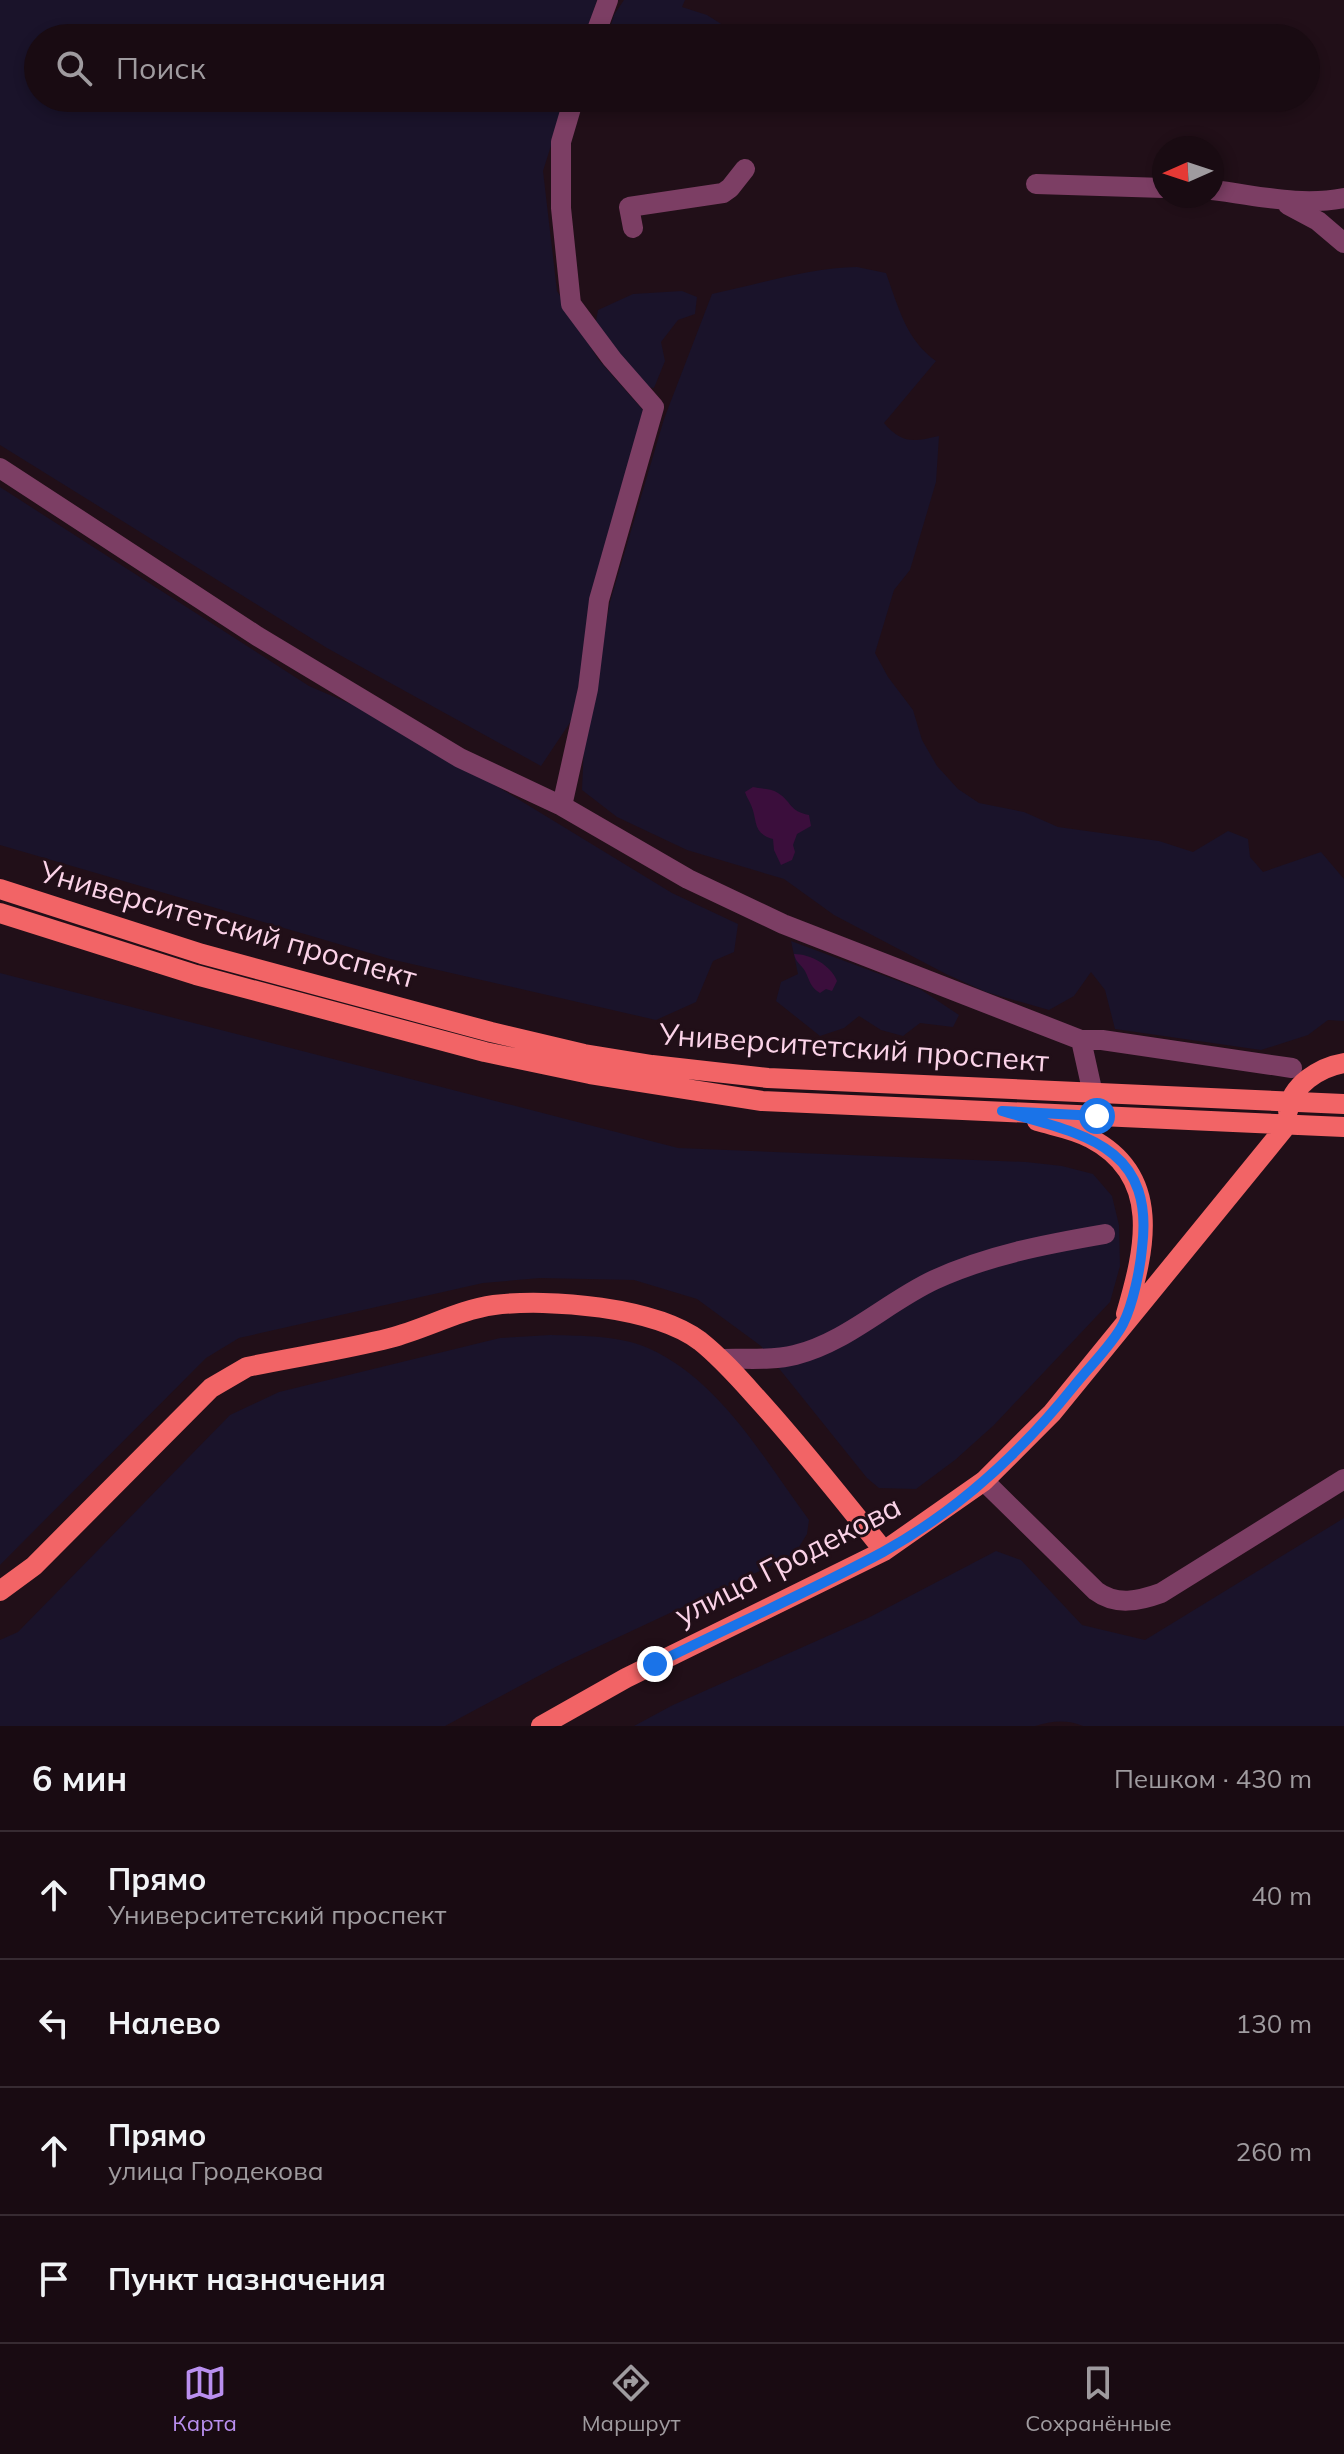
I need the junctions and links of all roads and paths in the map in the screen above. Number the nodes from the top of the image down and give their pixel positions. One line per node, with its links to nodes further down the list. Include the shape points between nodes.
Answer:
1 (608, 0): 2 (lane)
2 (599, 24)
3 (570, 112): 13 (lane, via 561,142 561,208 571,304 654,407 599,600 588,689)
4 (745, 169): 10 (lane, via 723,193 629,207)
5 (1036, 184): 6 (lane)
6 (1152, 188)
7 (1224, 192): 9 (lane)
8 (1344, 198): 9 (lane)
9 (1276, 201): 11 (lane, via 1318,221)
10 (633, 228)
11 (1344, 243)
12 (0, 468): 13 (lane, via 257,636 460,758)
13 (562, 806): 18 (lane, via 688,879 783,924)
14 (0, 889): 16 (main road, Университетский проспект)
15 (0, 913): 17 (main road, Университетский проспект)
16 (202, 954): 17 (main road); 21 (main road, Университетский проспект, via 491,1032 652,1065 768,1078)
17 (196, 975): 24 (main road, Университетский проспект, via 485,1052 636,1082 762,1101)
18 (1081, 1040): 20 (lane); 21 (lane)
19 (1344, 1063): 22 (main road, via 1315,1072)
20 (1292, 1068)
21 (1093, 1094): 22 (main road, Университетский проспект)
22 (1289, 1101): 23 (main road, Университетский проспект); 25 (main road)
23 (1344, 1104)
24 (1002, 1111): 25 (main road, Университетский проспект); 28 (main road, via 1088,1137 1115,1153 1131,1173 1143,1210 1143,1240)
25 (1287, 1125): 26 (main road, Университетский проспект); 28 (main road, улица Гродекова)
26 (1344, 1127)
27 (1105, 1234): 29 (lane, via 964,1268 794,1356)
28 (1123, 1325): 31 (main road, улица Гродекова, via 1052,1413)
29 (722, 1359): 32 (main road); 33 (main road, via 670,1325 550,1302 494,1305 393,1337 247,1367 211,1388 34,1566)
30 (1344, 1479): 31 (lane, via 1161,1593 1130,1601 1112,1600 1096,1591)
31 (984, 1481): 32 (main road, улица Гродекова)
32 (884, 1551): 34 (main road, улица Гродекова, via 626,1678)
33 (0, 1591)
34 (541, 1726)

